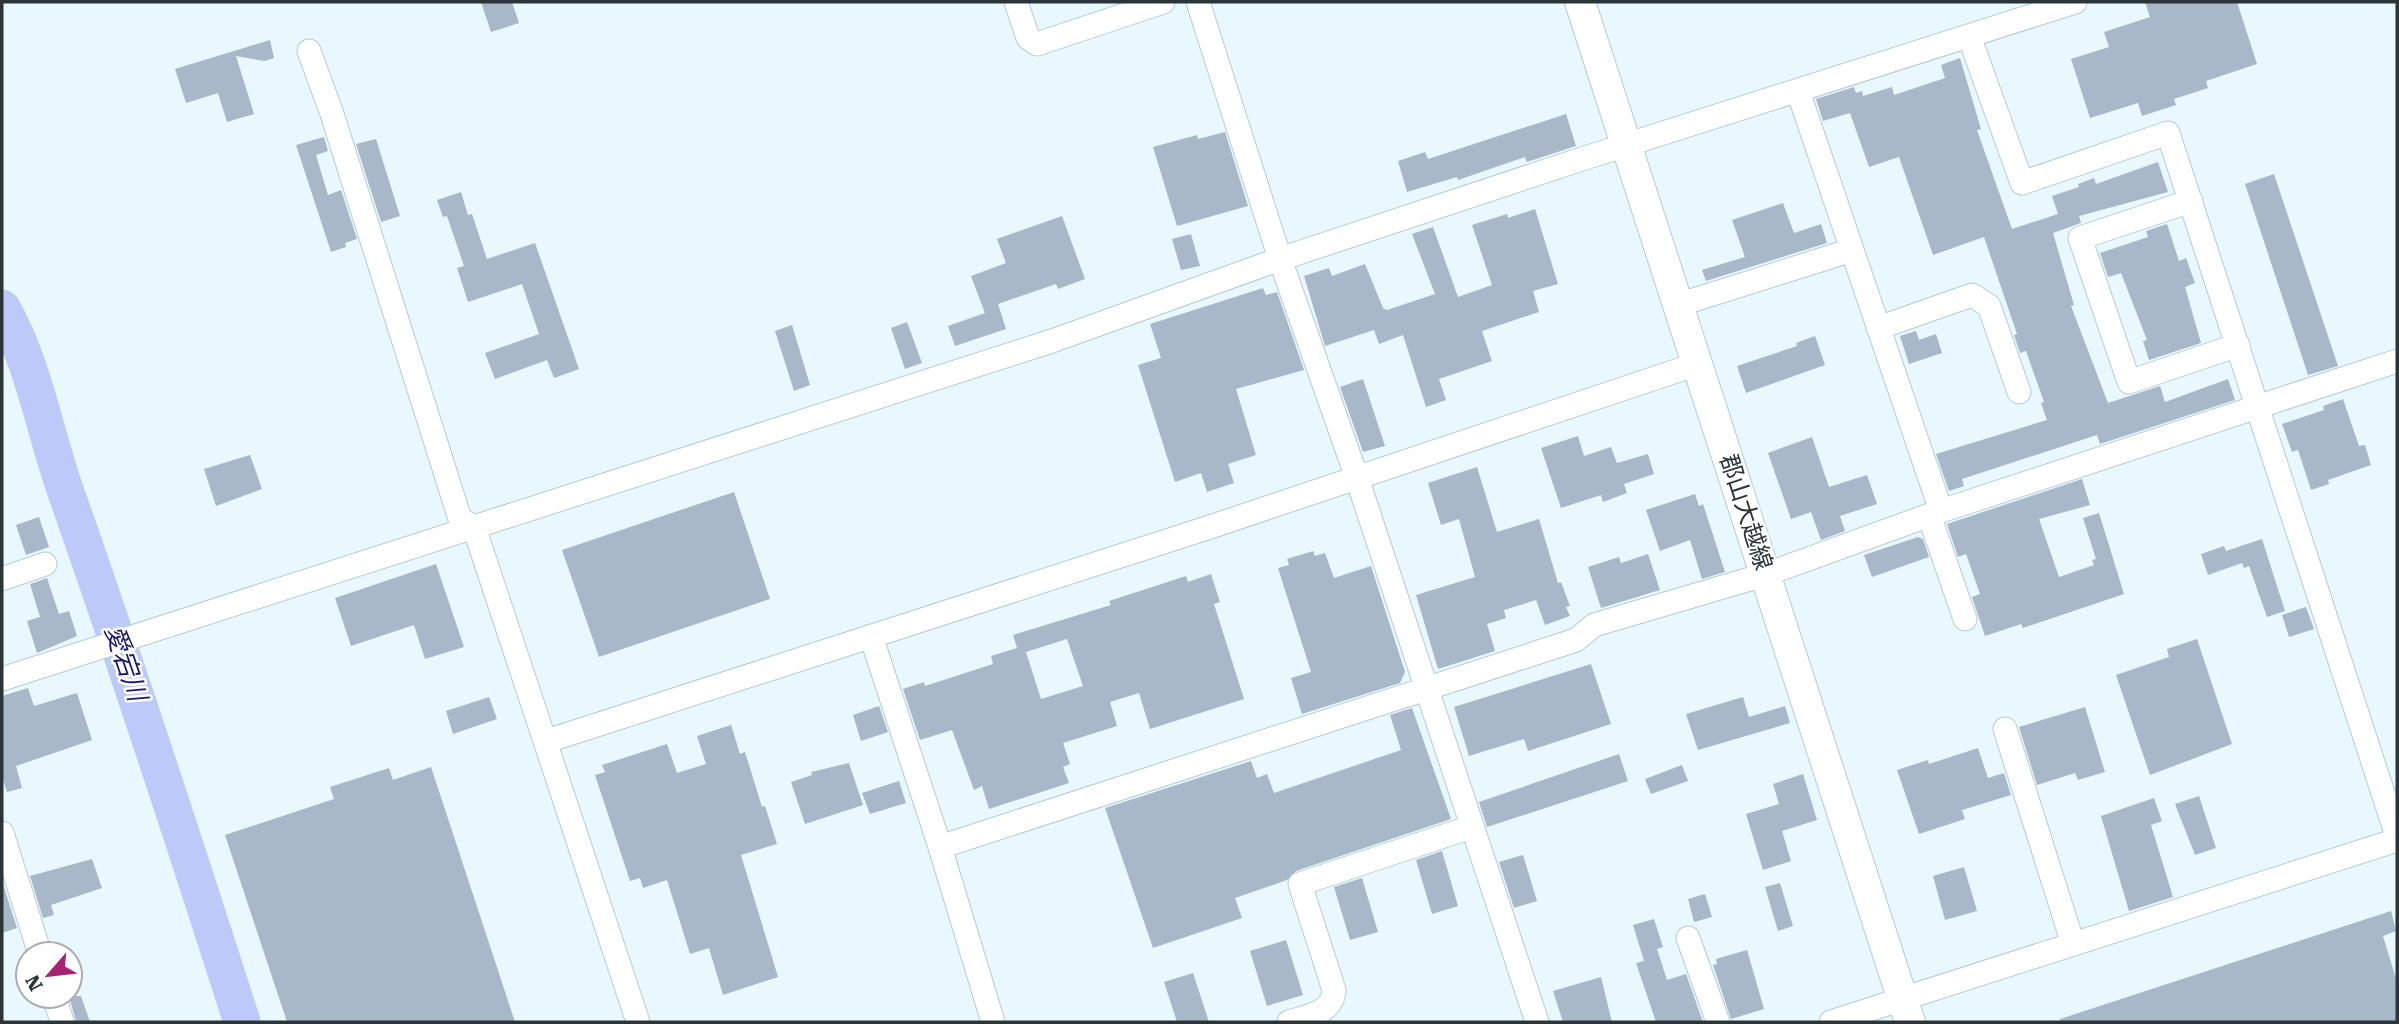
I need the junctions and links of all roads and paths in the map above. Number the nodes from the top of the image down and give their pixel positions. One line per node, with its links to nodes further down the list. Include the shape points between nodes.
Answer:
1 (1016, 2): 2 (street, via 1028,38 1037,44)
2 (1163, 2)
3 (1198, 2): 12 (street)
4 (1580, 2): 9 (main road, 郡山大越線)
5 (2075, 2): 6 (street)
6 (1969, 36): 8 (street); 10 (street, via 2022,183 2168,133)
7 (309, 51): 22 (street, via 460,519)
8 (1798, 91): 9 (street); 11 (street)
9 (1626, 146): 12 (street); 13 (main road, 郡山大越線)
10 (2191, 201): 15 (street); 15 (street, via 2080,238 2129,382)
11 (1852, 250): 13 (street); 14 (street)
12 (1280, 259): 20 (street); 22 (street, via 1052,341)
13 (1678, 306): 17 (main road, 郡山大越線)
14 (1878, 328): 18 (street, via 1972,295 1989,306); 21 (street)
15 (2238, 345): 19 (street)
16 (2397, 361): 19 (street)
17 (1697, 364): 20 (street); 24 (main road, 郡山大越線)
18 (2019, 392)
19 (2259, 407): 21 (street); 34 (street)
20 (1357, 478): 27 (street); 29 (street)
21 (1935, 513): 24 (street); 26 (street)
22 (474, 527): 28 (street); 31 (street)
23 (45, 564): 25 (street)
24 (1767, 574): 29 (street, via 1594,625 1576,640); 39 (main road, 郡山大越線)
25 (2, 579)
26 (1965, 619)
27 (871, 636): 31 (street); 35 (street)
28 (2, 679)
29 (1424, 688): 32 (street); 35 (street)
30 (2005, 729): 38 (street)
31 (547, 741): 40 (street)
32 (1471, 827): 42 (street, via 1300,884 1334,999 1320,1012); 43 (street)
33 (2, 833): 37 (street)
34 (2397, 838): 38 (street)
35 (940, 847): 41 (street)
36 (1688, 938): 44 (street)
37 (36, 940)
38 (2073, 944): 39 (street)
39 (1907, 1011): 45 (street)
40 (638, 1022)
41 (993, 1022)
42 (1289, 1022)
43 (1537, 1022)
44 (1718, 1022)
45 (1831, 1022)

